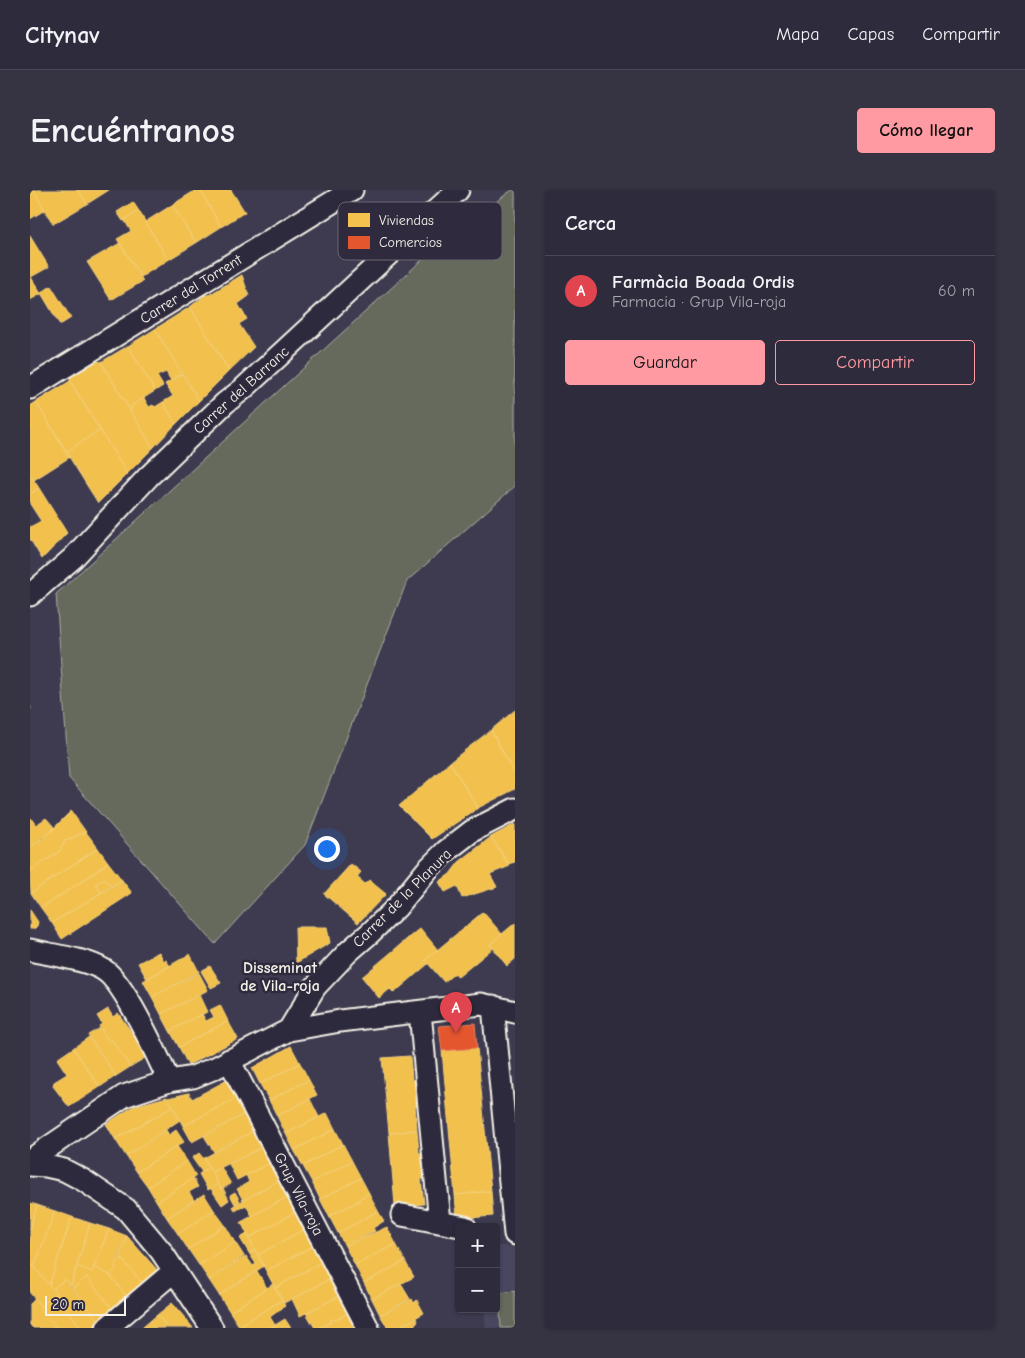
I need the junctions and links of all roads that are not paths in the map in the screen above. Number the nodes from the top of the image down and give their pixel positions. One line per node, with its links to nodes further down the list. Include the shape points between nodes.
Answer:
1 (352, 190): 5 (street, Carrer del Torrent)
2 (458, 190): 3 (street, Carrer del Barranc)
3 (445, 202)
4 (382, 260): 6 (street, Carrer del Barranc, via 224,403 148,477 73,558)
5 (30, 388)
6 (33, 585)
7 (515, 808): 11 (street, Carrer de la Planura, via 472,831 433,863 396,908 315,987)
8 (30, 950): 13 (street, via 105,970 117,982)
9 (508, 1009): 10 (street, via 481,1004); 19 (street)
10 (420, 1012): 11 (street); 16 (street)
11 (289, 1030): 12 (street)
12 (229, 1060): 13 (street, via 194,1077); 23 (street, Grup Vila-roja)
13 (169, 1081): 14 (street, via 124,1096)
14 (35, 1164): 20 (street, via 64,1170 126,1209)
15 (402, 1215): 16 (street)
16 (440, 1222): 17 (street)
17 (455, 1225)
18 (500, 1233): 19 (street)
19 (515, 1235)
20 (174, 1271): 21 (street); 22 (street)
21 (107, 1328)
22 (212, 1328)
23 (368, 1328)

